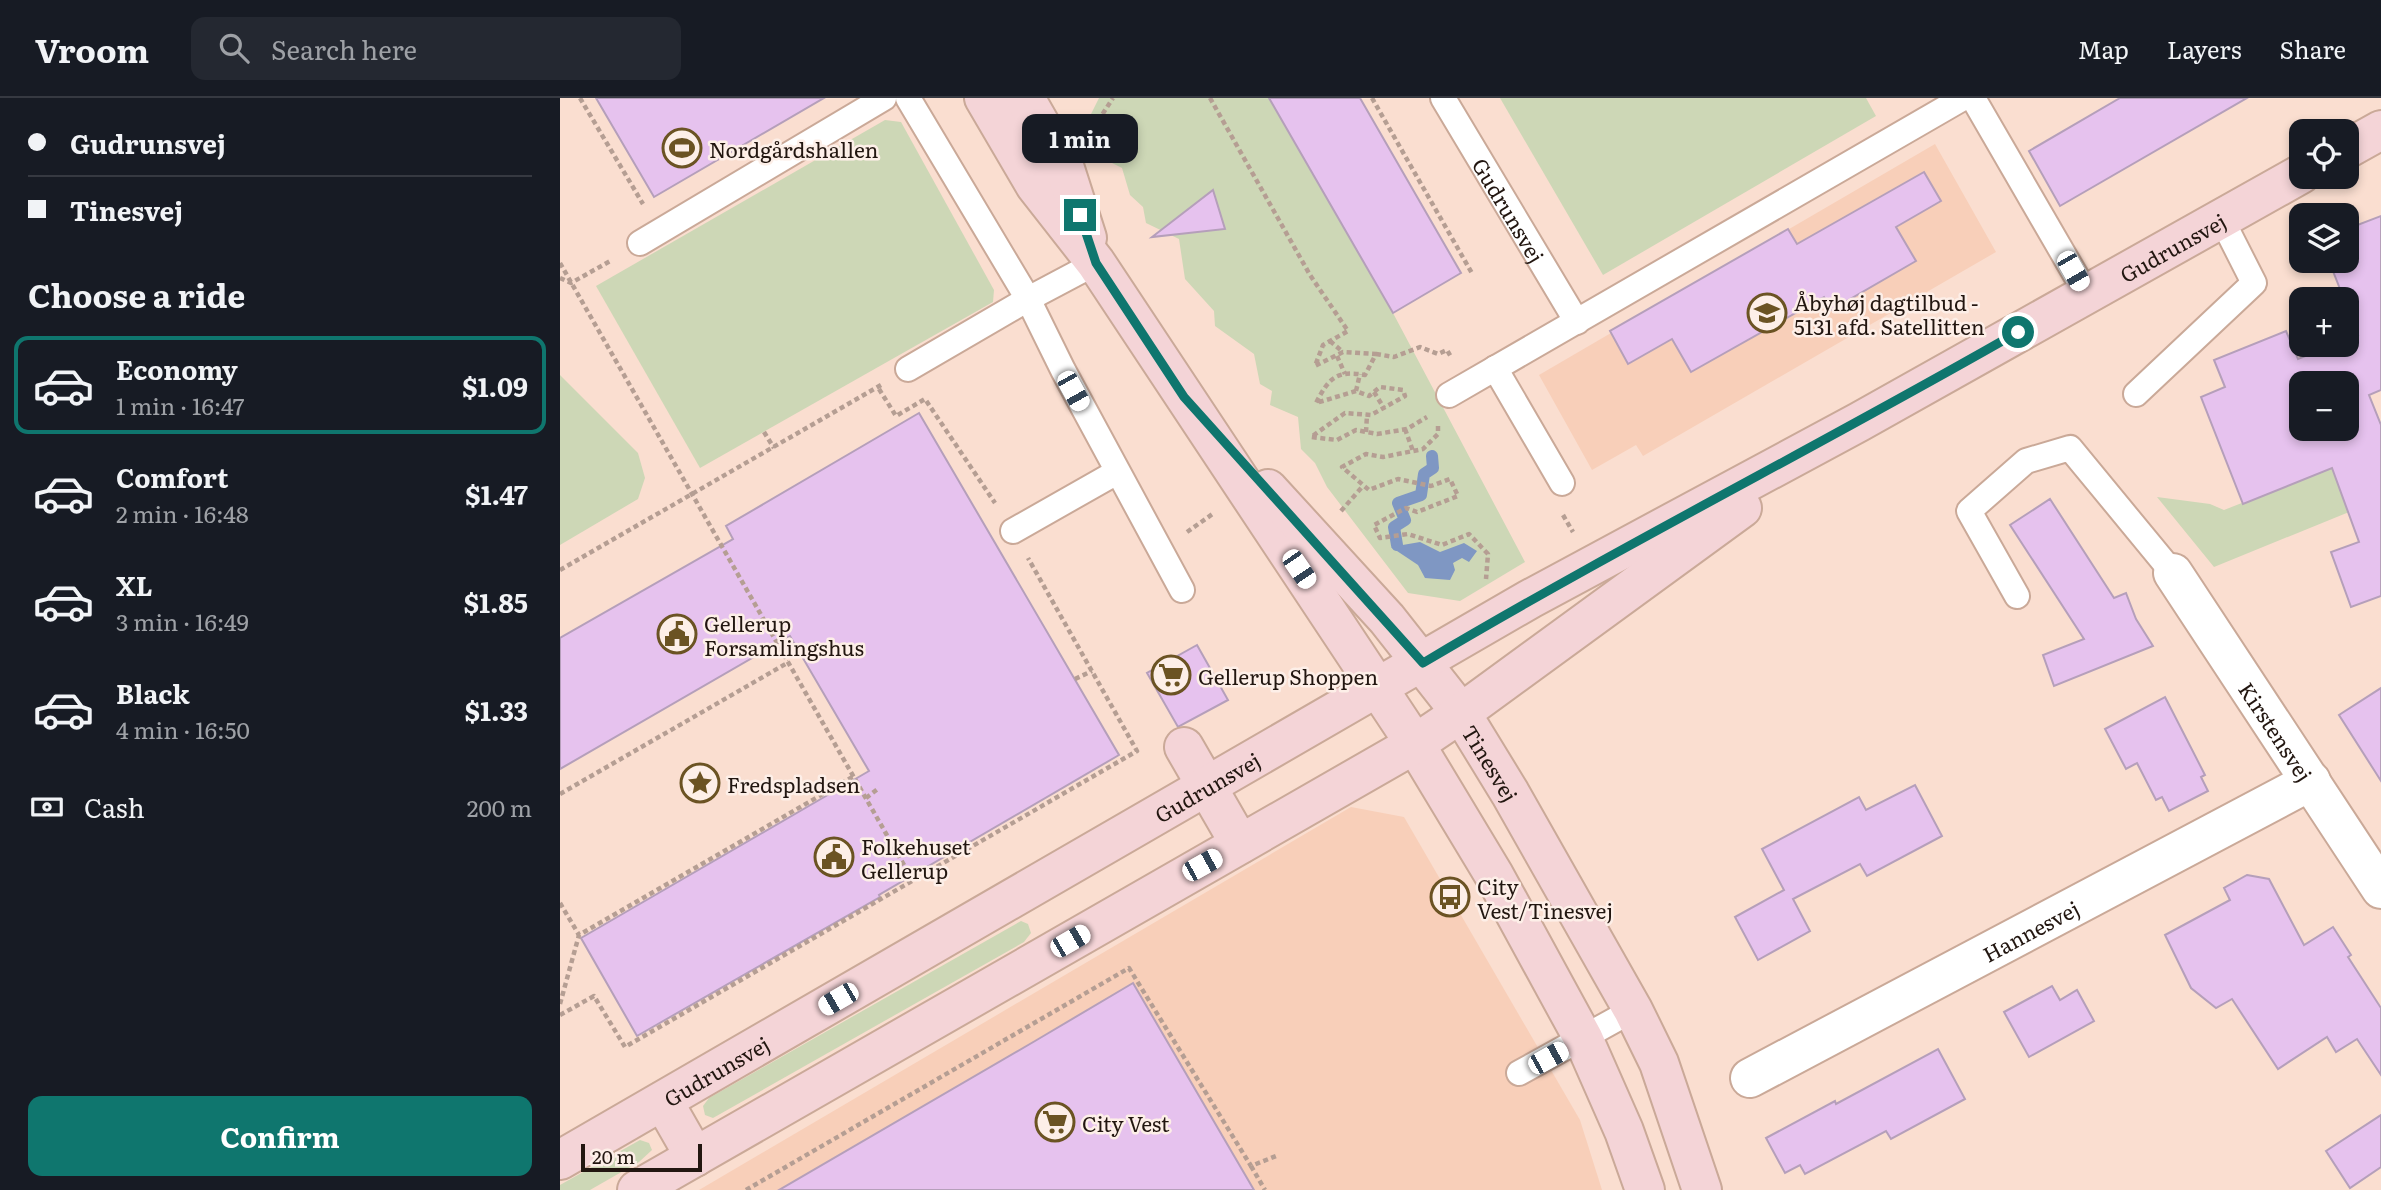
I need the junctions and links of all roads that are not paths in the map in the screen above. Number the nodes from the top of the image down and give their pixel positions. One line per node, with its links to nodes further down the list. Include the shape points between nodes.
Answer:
1 (884, 98): 12 (lane)
2 (908, 98): 15 (lane)
3 (984, 98): 13 (street, Tinesvej, via 1035,186)
4 (1024, 98): 13 (street, Tinesvej, via 1063,166)
5 (1443, 98): 16 (lane, Gudrunsvej)
6 (1963, 98): 16 (lane)
7 (1973, 98): 14 (lane)
8 (2381, 130): 9 (street)
9 (2359, 142)
10 (2289, 181): 11 (street, Gudrunsvej)
11 (2221, 218): 14 (street, Gudrunsvej); 19 (lane, via 2254,283)
12 (650, 237)
13 (1096, 263): 15 (lane); 20 (street, Tinesvej)
14 (2085, 293): 22 (street, Gudrunsvej)
15 (1027, 299): 18 (lane); 23 (lane)
16 (1577, 322): 17 (lane)
17 (1495, 368): 21 (lane); 24 (lane)
18 (908, 369)
19 (2136, 394)
20 (1184, 397): 29 (street, Tinesvej); 30 (street, Tinesvej)
21 (1451, 397)
22 (1860, 422): 29 (street, Gudrunsvej, via 1530,599); 31 (street, Gudrunsvej)
23 (1117, 472): 25 (lane); 27 (lane)
24 (1562, 483)
25 (1013, 531)
26 (2173, 573): 28 (lane, via 2070,449 2026,461 1969,511); 34 (street, Kirstensvej)
27 (1182, 590)
28 (2017, 596)
29 (1423, 663): 30 (street, Gudrunsvej); 31 (street, Tinesvej)
30 (1377, 688): 32 (street, Tinesvej); 35 (street, Gudrunsvej)
31 (1461, 713): 32 (street, Gudrunsvej); 38 (street, Tinesvej)
32 (1415, 744): 36 (street, Gudrunsvej); 39 (street, Tinesvej, via 1494,874)
33 (1184, 747): 35 (street)
34 (2311, 781): 37 (street, Kirstensvej); 41 (street, Hannesvej)
35 (1207, 787): 36 (street); 42 (street, Gudrunsvej)
36 (1240, 844): 43 (street, Gudrunsvej)
37 (2381, 889)
38 (1633, 1010): 39 (lane); 47 (street, Tinesvej, via 1663,1075)
39 (1583, 1038): 40 (lane); 46 (street, Tinesvej)
40 (1519, 1073)
41 (1750, 1078)
42 (663, 1101): 43 (street); 44 (street, Gudrunsvej)
43 (695, 1157): 45 (street, Gudrunsvej)
44 (560, 1160)
45 (637, 1190)
46 (1645, 1190)
47 (1702, 1190)

